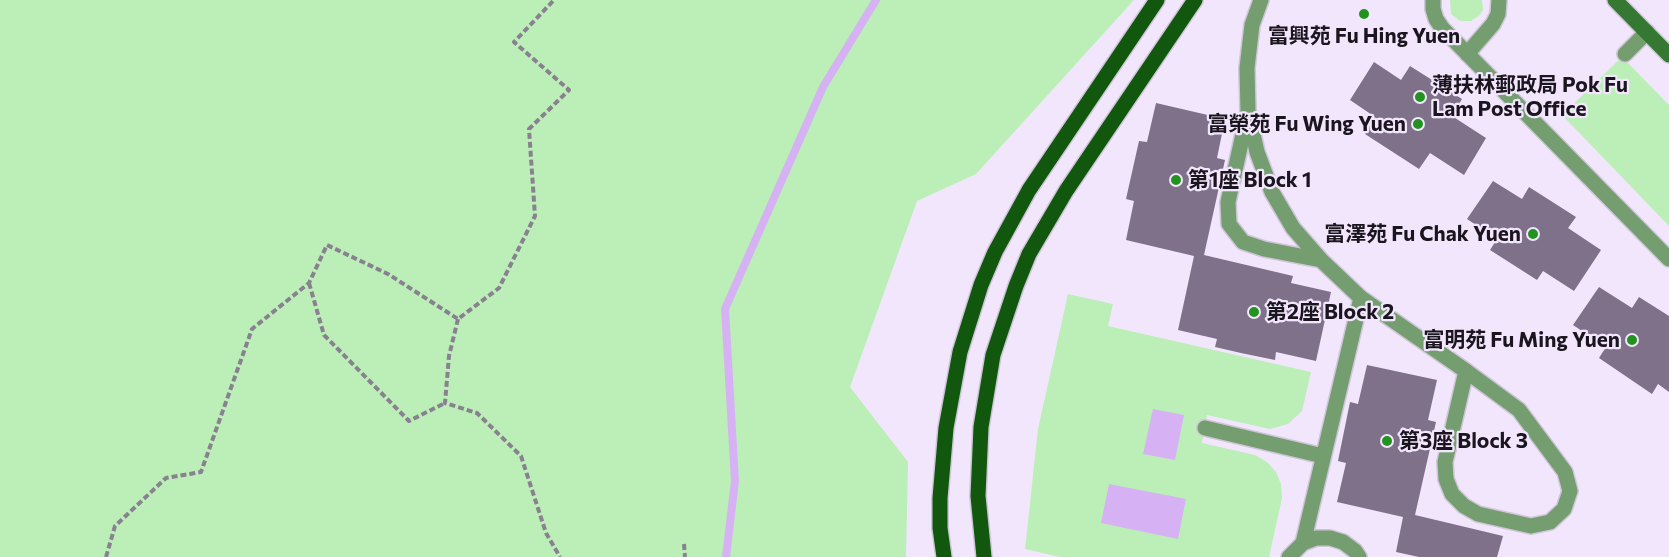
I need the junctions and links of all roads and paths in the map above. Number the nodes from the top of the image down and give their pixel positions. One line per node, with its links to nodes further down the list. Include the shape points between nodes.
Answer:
1 (554, 0): 17 (path, via 514,42 569,90 529,129 535,216 499,288)
2 (1156, 0): 27 (main road, via 1029,190 981,285 960,352 946,428 940,498)
3 (1195, 0): 28 (main road, via 1066,191 1029,254 1016,286 993,355 981,427 978,496)
4 (1262, 0): 12 (lane, via 1252,25)
5 (1433, 0): 9 (lane, via 1436,19)
6 (1499, 0): 9 (lane, via 1493,24)
7 (1615, 0): 8 (street)
8 (1647, 32): 10 (lane); 11 (street)
9 (1467, 54): 13 (lane)
10 (1625, 54)
11 (1669, 55)
12 (1248, 111): 14 (lane, via 1257,152 1272,192 1293,228); 14 (lane, via 1228,202 1229,224 1243,242)
13 (1669, 259)
14 (1321, 260): 16 (lane)
15 (309, 283): 17 (path, via 327,245 388,274); 19 (path, via 324,335 409,421); 24 (path, via 252,329 201,472 166,478 115,526)
16 (1361, 298): 18 (lane); 21 (lane)
17 (458, 319): 19 (path, via 448,356)
18 (1466, 371): 18 (lane, via 1519,410 1565,472 1570,491 1564,509 1550,522 1531,526 1478,514 1452,494 1446,479 1446,462)
19 (445, 403): 25 (path, via 477,413 521,456 546,533)
20 (1204, 428): 21 (lane)
21 (1323, 456): 22 (lane)
22 (1303, 543): 29 (lane); 30 (lane, via 1330,538 1343,542)
23 (684, 544): 26 (path)
24 (106, 557)
25 (560, 557)
26 (685, 557)
27 (944, 557)
28 (984, 557)
29 (1289, 557)
30 (1359, 557)

